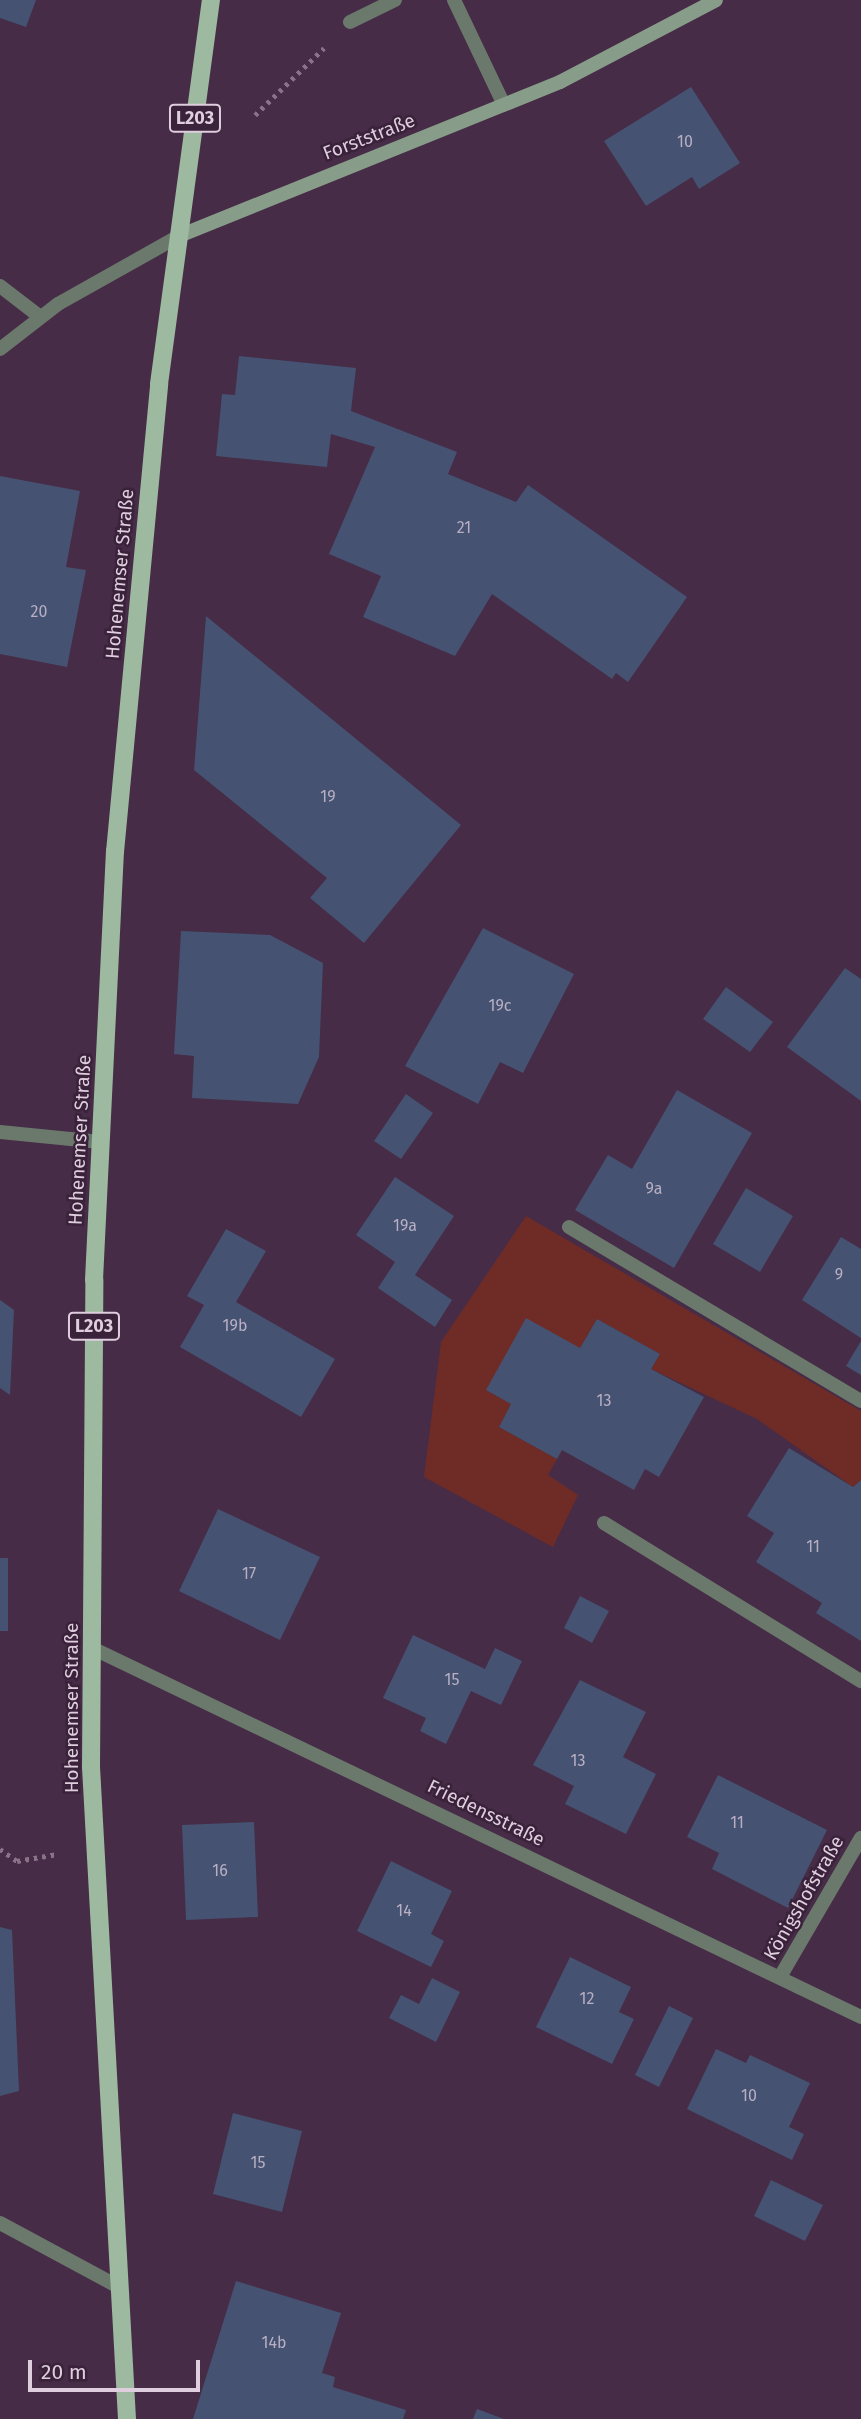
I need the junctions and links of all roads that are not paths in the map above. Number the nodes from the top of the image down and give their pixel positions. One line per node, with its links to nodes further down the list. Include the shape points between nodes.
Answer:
1 (211, 0): 7 (main road, Hohenemser Straße / L203)
2 (395, 0): 5 (street)
3 (454, 0): 6 (street)
4 (716, 0): 6 (street, Forststraße)
5 (350, 22)
6 (504, 105): 7 (street, Forststraße)
7 (179, 236): 9 (street, Forststraße); 12 (main road, Hohenemser Straße / L203, via 115,852)
8 (0, 286): 9 (street)
9 (39, 316): 10 (street, Forststraße)
10 (0, 349)
11 (0, 1132): 12 (street)
12 (101, 1142): 16 (main road, Hohenemser Straße / L203)
13 (569, 1227): 14 (street)
14 (861, 1401)
15 (604, 1523): 17 (street)
16 (92, 1648): 19 (street, Friedensstraße); 22 (main road, Hohenemser Straße / L203, via 94,1853)
17 (861, 1681)
18 (861, 1838): 19 (street, Königshofstraße)
19 (780, 1978): 20 (street, Friedensstraße)
20 (861, 2017)
21 (0, 2223): 22 (street)
22 (119, 2287): 23 (main road, Hohenemser Straße / L203)
23 (127, 2419)

